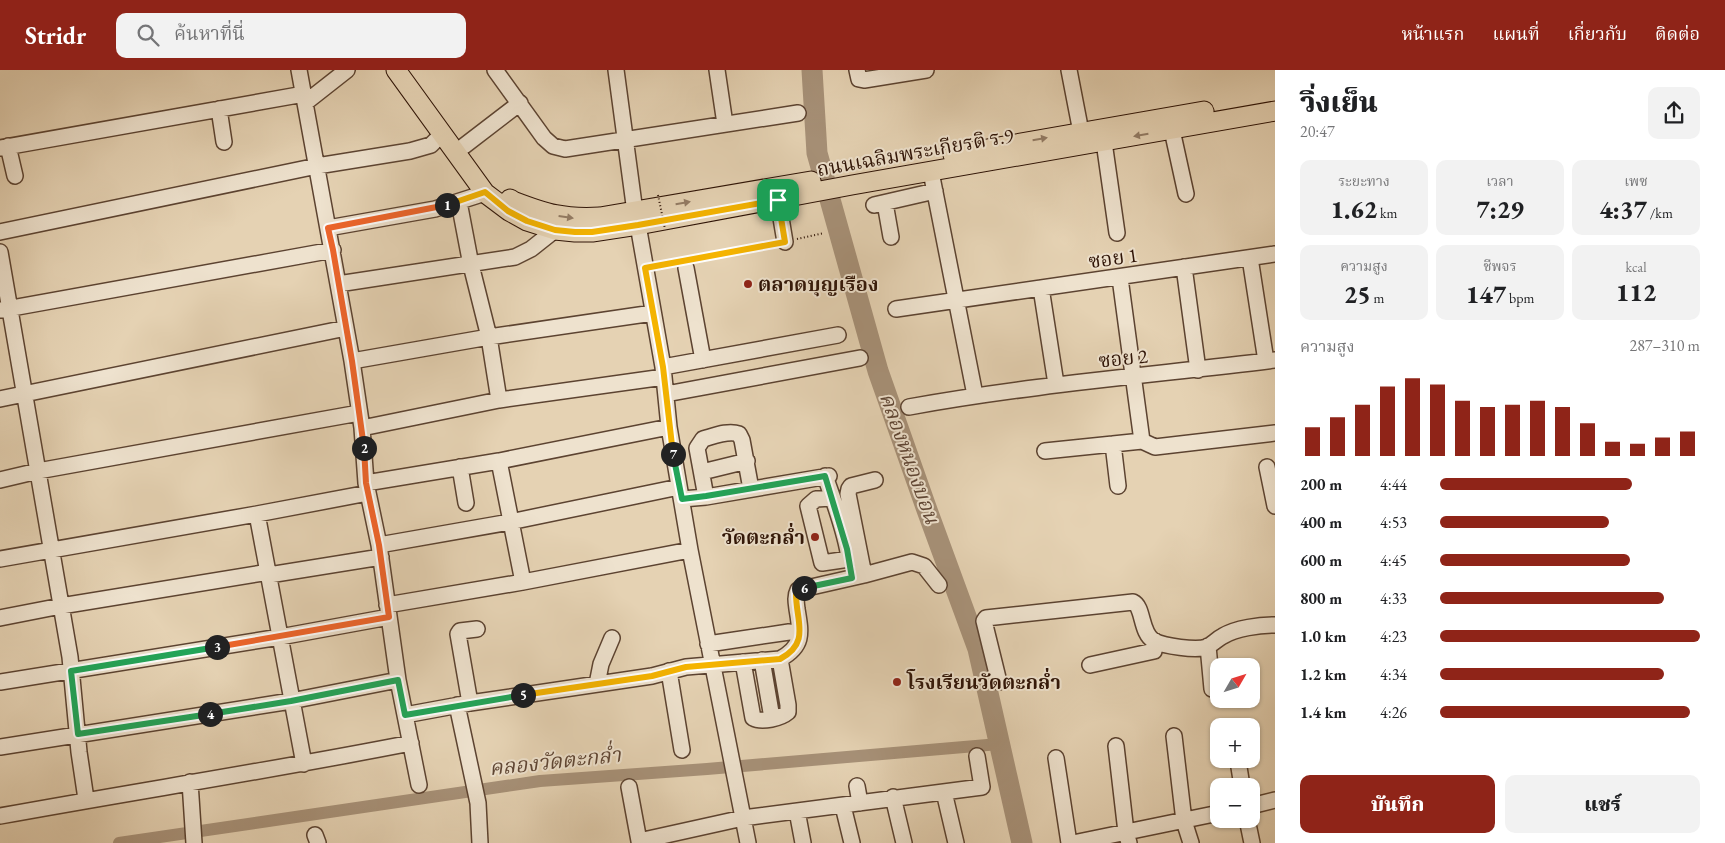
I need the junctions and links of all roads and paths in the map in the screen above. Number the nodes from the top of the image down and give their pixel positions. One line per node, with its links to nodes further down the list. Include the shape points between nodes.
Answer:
1 (299, 70): 12 (street)
2 (347, 70): 12 (street)
3 (396, 70): 21 (main road, ถนนเฉลิมพระเกียรติ ร.9)
4 (410, 70): 25 (main road, ถนนเฉลิมพระเกียรติ ร.9)
5 (495, 70): 14 (street)
6 (618, 70): 22 (street)
7 (717, 70): 18 (street)
8 (857, 70): 11 (street, via 857,77 864,80)
9 (926, 70): 11 (street)
10 (1070, 70): 20 (street)
11 (898, 72)
12 (304, 99): 15 (street); 27 (street)
13 (1275, 99): 20 (main road, ถนนเฉลิมพระเกียรติ ร.9)
14 (520, 104): 22 (street, via 552,146 566,149); 25 (street)
15 (218, 109): 23 (street); 26 (street)
16 (1275, 111): 19 (main road, ถนนเฉลิมพระเกียรติ ร.9)
17 (798, 113): 18 (street)
18 (725, 124): 22 (street)
19 (1172, 130): 24 (main road, ถนนเฉลิมพระเกียรติ ร.9, one-way to 24); 34 (street)
20 (1081, 132): 30 (main road, ถนนเฉลิมพระเกียรติ ร.9, one-way to 20)
21 (442, 134): 27 (street, via 431,145 410,151); 33 (main road, ถนนเฉลิมพระเกียรติ ร.9)
22 (625, 139): 38 (street)
23 (224, 142)
24 (1104, 142): 28 (main road, ถนนเฉลิมพระเกียรติ ร.9); 44 (street)
25 (464, 146): 38 (main road, ถนนเฉลิมพระเกียรติ ร.9, one-way to 38, via 491,181 521,205 574,219)
26 (4, 147): 29 (street)
27 (317, 166): 39 (street); 42 (street)
28 (931, 172): 30 (main road, ถนนเฉลิมพระเกียรติ ร.9); 32 (street)
29 (15, 176)
30 (845, 180): 31 (main road, ถนนเฉลิมพระเกียรติ ร.9)
31 (816, 186): 36 (main road, ถนนเฉลิมพระเกียรติ ร.9); 38 (main road, ถนนเฉลิมพระเกียรติ ร.9, one-way to 31)
32 (935, 191): 45 (street, via 880,204); 58 (street)
33 (485, 192): 37 (street); 41 (main road, ถนนเฉลิมพระเกียรติ ร.9, via 508,211)
34 (1186, 194)
35 (658, 195): 40 (path, bridge)
36 (778, 200): 38 (main road, ถนนเฉลิมพระเกียรติ ร.9); 46 (street)
37 (459, 202): 39 (street); 52 (street)
38 (637, 219): 41 (main road, ถนนเฉลิมพระเกียรติ ร.9, via 592,232); 54 (street)
39 (328, 228): 47 (street)
40 (665, 229)
41 (555, 230): 52 (street, via 515,258)
42 (0, 232)
43 (824, 233): 46 (path)
44 (1117, 233)
45 (891, 236)
46 (785, 242): 51 (path)
47 (333, 250): 56 (street); 59 (street)
48 (0, 252): 59 (street)
49 (1275, 254): 50 (street, ซอย 1)
50 (1250, 258): 53 (street, ซอย 1); 68 (street)
51 (687, 263): 54 (path); 66 (street)
52 (471, 265): 56 (street); 64 (street)
53 (1184, 267): 55 (street, ซอย 1); 69 (street)
54 (645, 268): 61 (street)
55 (1120, 278): 57 (street, ซอย 1); 71 (street)
56 (338, 284): 62 (street)
57 (1041, 288): 58 (street, ซอย 1); 72 (street)
58 (956, 300): 60 (street, ซอย 1); 75 (street)
59 (5, 309): 73 (street)
60 (896, 309)
61 (653, 313): 64 (street); 70 (street)
62 (346, 328): 67 (street); 73 (street)
63 (838, 335): 66 (street)
64 (489, 337): 67 (street); 77 (street)
65 (860, 358): 74 (street)
66 (703, 360): 70 (street)
67 (352, 361): 79 (street)
68 (1270, 361): 69 (street, ซอย 2)
69 (1198, 370): 71 (street, ซอย 2)
70 (664, 372): 74 (street); 77 (street)
71 (1133, 377): 72 (street, ซอย 2); 82 (street)
72 (1056, 384): 75 (street, ซอย 2)
73 (24, 393): 76 (street); 89 (street)
74 (666, 394): 80 (street)
75 (975, 395): 78 (street, ซอย 2)
76 (0, 399)
77 (499, 400): 79 (street)
78 (909, 407)
79 (361, 420): 89 (street); 94 (street)
80 (669, 427): 85 (street); 96 (street)
81 (1275, 433): 82 (street, via 1155,447)
82 (1142, 441): 83 (street)
83 (1113, 444): 84 (street); 93 (street)
84 (1045, 451)
85 (499, 461): 87 (street); 102 (street)
86 (747, 461): 90 (street); 90 (street, via 739,434 718,434 703,439 697,448); 95 (street)
87 (460, 467): 94 (street); 100 (street)
88 (1266, 467): 99 (street)
89 (38, 471): 91 (street); 104 (street)
90 (702, 472): 97 (street)
91 (0, 480)
92 (875, 480): 110 (street, via 851,486 848,494)
93 (1118, 486)
94 (367, 488): 101 (street); 105 (street)
95 (751, 489): 97 (street); 98 (street, via 827,476)
96 (680, 493): 97 (street); 102 (street); 103 (street)
97 (706, 496)
98 (832, 498): 107 (street); 108 (street, via 816,499 808,506)
99 (1275, 502)
100 (466, 503)
101 (257, 514): 104 (street); 109 (street)
102 (510, 522): 105 (street); 111 (street)
103 (690, 550): 111 (street); 123 (street)
104 (51, 551): 106 (street); 114 (street)
105 (380, 551): 109 (street); 115 (street)
106 (0, 559)
107 (849, 559): 108 (street); 110 (street)
108 (822, 563): 112 (street)
109 (269, 574): 114 (street); 120 (street)
110 (858, 576): 112 (street); 113 (street, via 912,562 924,566)
111 (522, 582): 115 (street)
112 (827, 583): 125 (street, via 796,591 799,638 791,653)
113 (939, 584)
114 (61, 606): 116 (street); 132 (street)
115 (388, 611): 120 (street); 133 (street)
116 (0, 618)
117 (1275, 625): 124 (street, via 1260,625 1223,636)
118 (477, 629): 138 (street, via 458,634)
119 (789, 632): 123 (street)
120 (280, 637): 132 (street); 137 (street)
121 (612, 638): 136 (street, via 601,664)
122 (1155, 641): 124 (street, via 1198,649); 129 (street, via 1154,651); 135 (street, via 1148,636 1135,602 986,618 984,621)
123 (708, 644): 128 (street)
124 (1208, 646): 130 (street)
125 (780, 659): 126 (street); 140 (street, via 789,708 786,714)
126 (762, 660): 127 (street); 140 (street)
127 (743, 662): 128 (street); 140 (street, via 753,718)
128 (712, 664): 131 (street); 164 (street)
129 (1090, 665)
130 (1210, 668)
131 (669, 670): 136 (street, via 652,676); 146 (street)
132 (71, 671): 134 (street); 141 (street)
133 (398, 680): 137 (street); 139 (street)
134 (0, 682)
135 (999, 682)
136 (598, 684): 138 (street)
137 (291, 701): 141 (street); 149 (street)
138 (464, 704): 139 (street); 170 (street, via 478,803)
139 (405, 715): 143 (street)
140 (772, 718)
141 (78, 734): 145 (street); 156 (street)
142 (1174, 736): 165 (street)
143 (411, 744): 149 (street); 151 (street)
144 (1116, 746): 167 (street)
145 (0, 748)
146 (682, 750)
147 (977, 756): 154 (street, via 982,787)
148 (1056, 758): 176 (street)
149 (304, 764): 150 (street)
150 (190, 782): 156 (street); 169 (street)
151 (419, 785)
152 (857, 786): 158 (street)
153 (629, 787): 168 (street, via 639,841)
154 (944, 792): 155 (street); 175 (street)
155 (894, 797): 158 (street); 174 (street)
156 (86, 799): 163 (street)
157 (1275, 800): 159 (street)
158 (860, 803): 160 (street)
159 (1260, 804)
160 (843, 806): 161 (street); 173 (street)
161 (797, 811): 164 (street); 172 (street)
162 (1210, 815): 165 (street)
163 (0, 816)
164 (743, 818): 168 (street); 171 (street)
165 (1184, 821): 167 (street); 178 (street)
166 (1249, 828): 179 (street)
167 (1128, 838): 177 (street)
168 (647, 841)
169 (194, 843)
170 (480, 843)
171 (748, 843)
172 (803, 843)
173 (852, 843)
174 (904, 843)
175 (956, 843)
176 (1069, 843)
177 (1074, 843)
178 (1190, 843)
179 (1252, 843)

